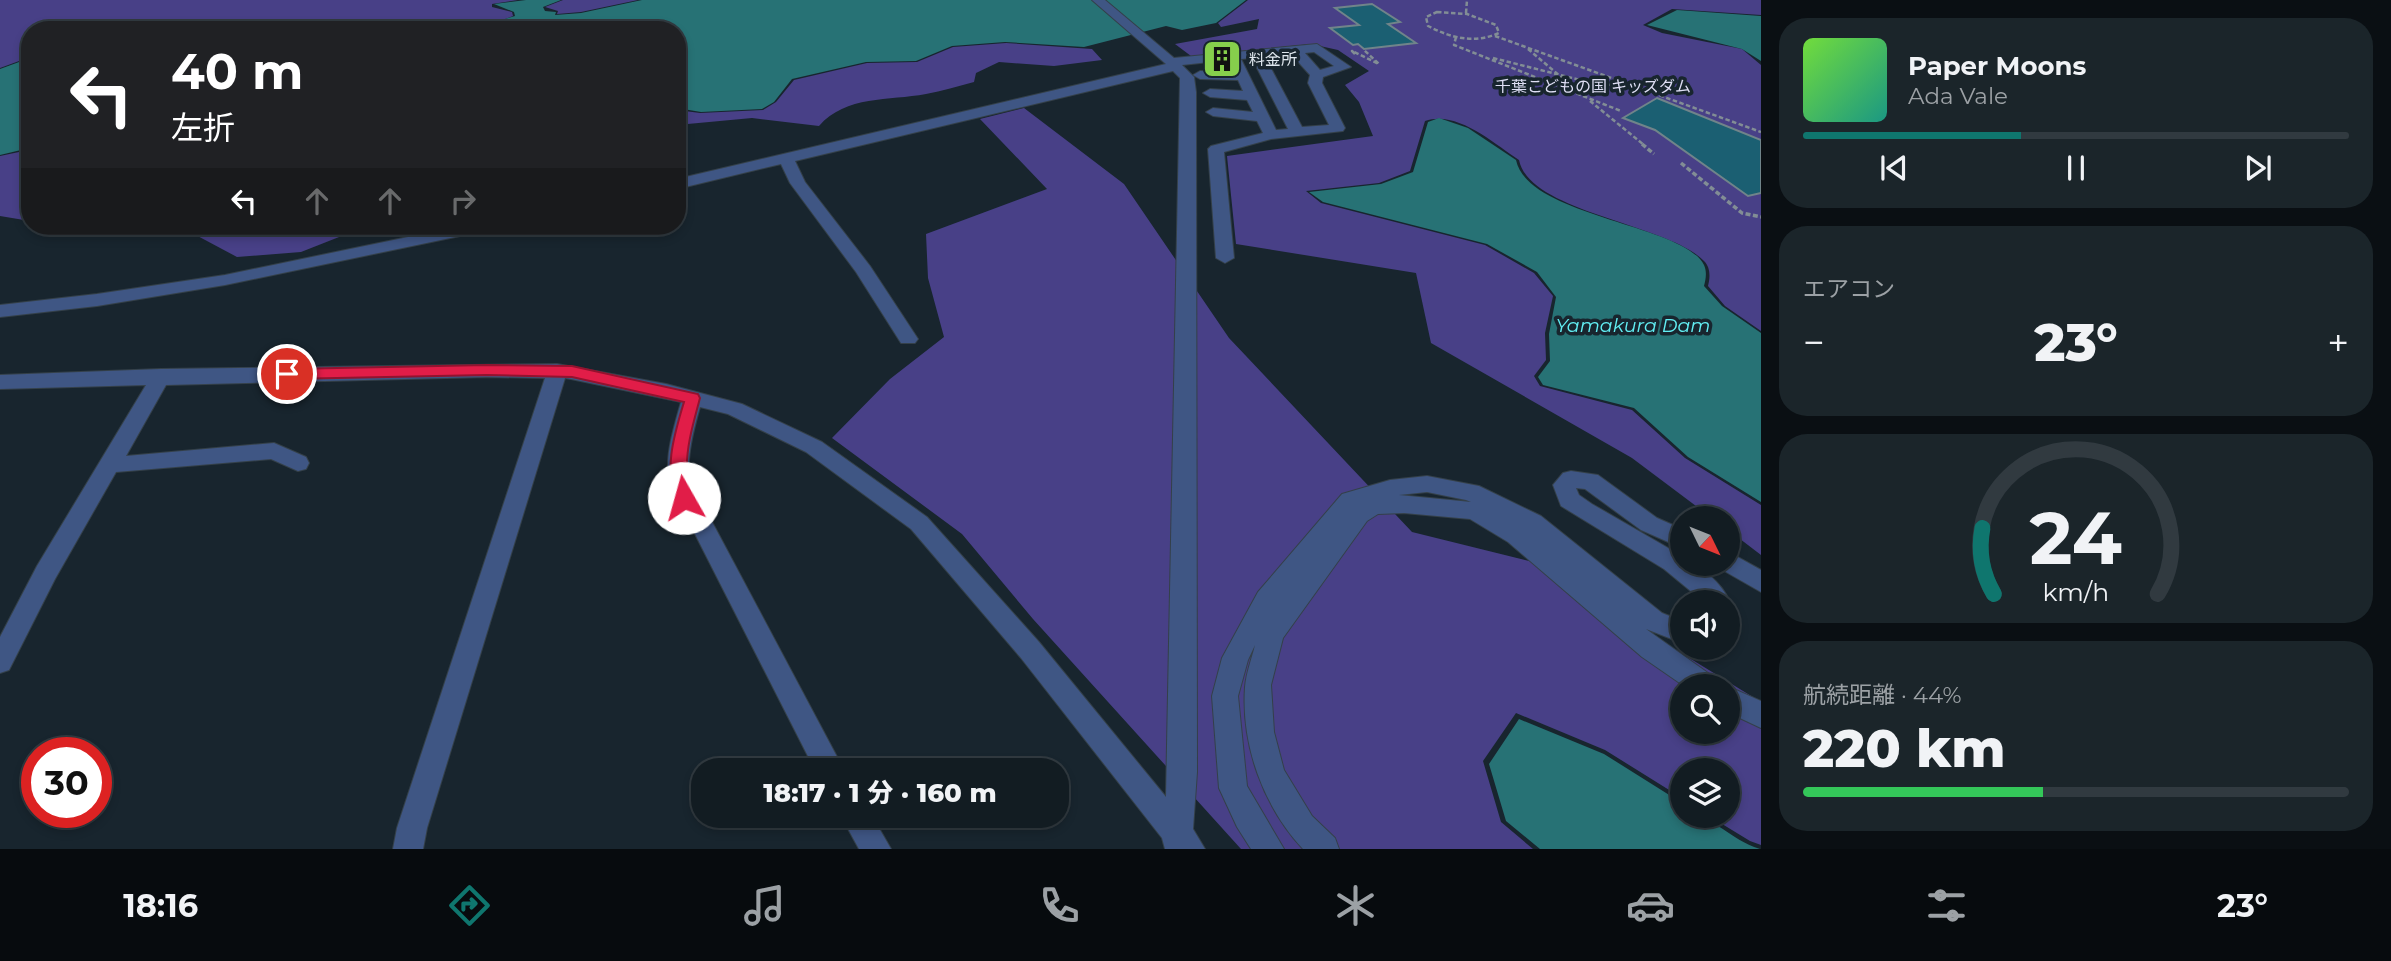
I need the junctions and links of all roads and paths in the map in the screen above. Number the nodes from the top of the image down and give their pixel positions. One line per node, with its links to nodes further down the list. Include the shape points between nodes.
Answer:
1 (1098, 0): 13 (street)
2 (1467, 0): 3 (path)
3 (1466, 13): 4 (path, via 1496,24 1499,33); 5 (path, via 1437,12 1426,18 1428,26)
4 (1495, 36): 5 (path); 6 (path)
5 (1456, 37): 10 (path, via 1454,45)
6 (1524, 46): 14 (path); 18 (path)
7 (1364, 50): 12 (path, via 1380,64 1352,51)
8 (1296, 51): 9 (street); 16 (street); 16 (street, via 1317,48 1344,67)
9 (1257, 55): 11 (street); 26 (street)
10 (1477, 55): 14 (path); 21 (path)
11 (1237, 58): 13 (street); 17 (street)
12 (1360, 59)
13 (1175, 65): 29 (street); 56 (street, via 1187,78 1189,92)
14 (1555, 72): 18 (path, via 1588,82); 21 (path)
15 (1200, 75): 17 (street)
16 (1317, 75): 26 (street, via 1314,82 1338,128)
17 (1243, 76): 20 (street)
18 (1639, 88): 25 (path)
19 (1210, 93): 20 (street)
20 (1252, 96): 24 (street)
21 (1585, 97): 22 (path); 28 (path)
22 (1621, 111)
23 (1213, 112): 24 (street)
24 (1262, 117): 27 (street)
25 (1761, 132)
26 (1298, 133): 27 (street)
27 (1271, 135): 34 (street, via 1216,149)
28 (1654, 154)
29 (788, 160): 31 (street); 36 (street, via 798,183 864,270)
30 (1681, 163): 32 (path, via 1742,213)
31 (686, 182)
32 (1761, 217)
33 (442, 235): 35 (street, via 225,281)
34 (1225, 258)
35 (0, 311)
36 (908, 339)
37 (557, 371): 38 (street); 40 (street); 57 (street)
38 (160, 376): 39 (street); 42 (street)
39 (0, 382)
40 (692, 398): 54 (street, via 679,469 684,498); 56 (street, via 735,410 814,447 919,523 1030,650)
41 (298, 463): 42 (street, via 274,451)
42 (108, 465): 50 (street)
43 (1670, 534): 44 (street, via 1649,524 1590,481 1571,478 1564,485 1569,500)
44 (1670, 563)
45 (1740, 569): 47 (street)
46 (1689, 576): 48 (street)
47 (1761, 582)
48 (1705, 590)
49 (1670, 627): 59 (street, via 1653,621 1533,522 1471,492 1427,484 1350,499 1267,599 1236,658 1225,696 1233,788)
50 (0, 662)
51 (1688, 674): 60 (street, via 1651,649 1516,535 1474,512 1373,505 1359,515 1271,634 1258,685 1260,732 1271,775 1302,826)
52 (1740, 704): 53 (street)
53 (1761, 715)
54 (824, 758)
55 (863, 828): 58 (street)
56 (1181, 844)
57 (408, 849)
58 (876, 849)
59 (1269, 849)
60 (1324, 849)

